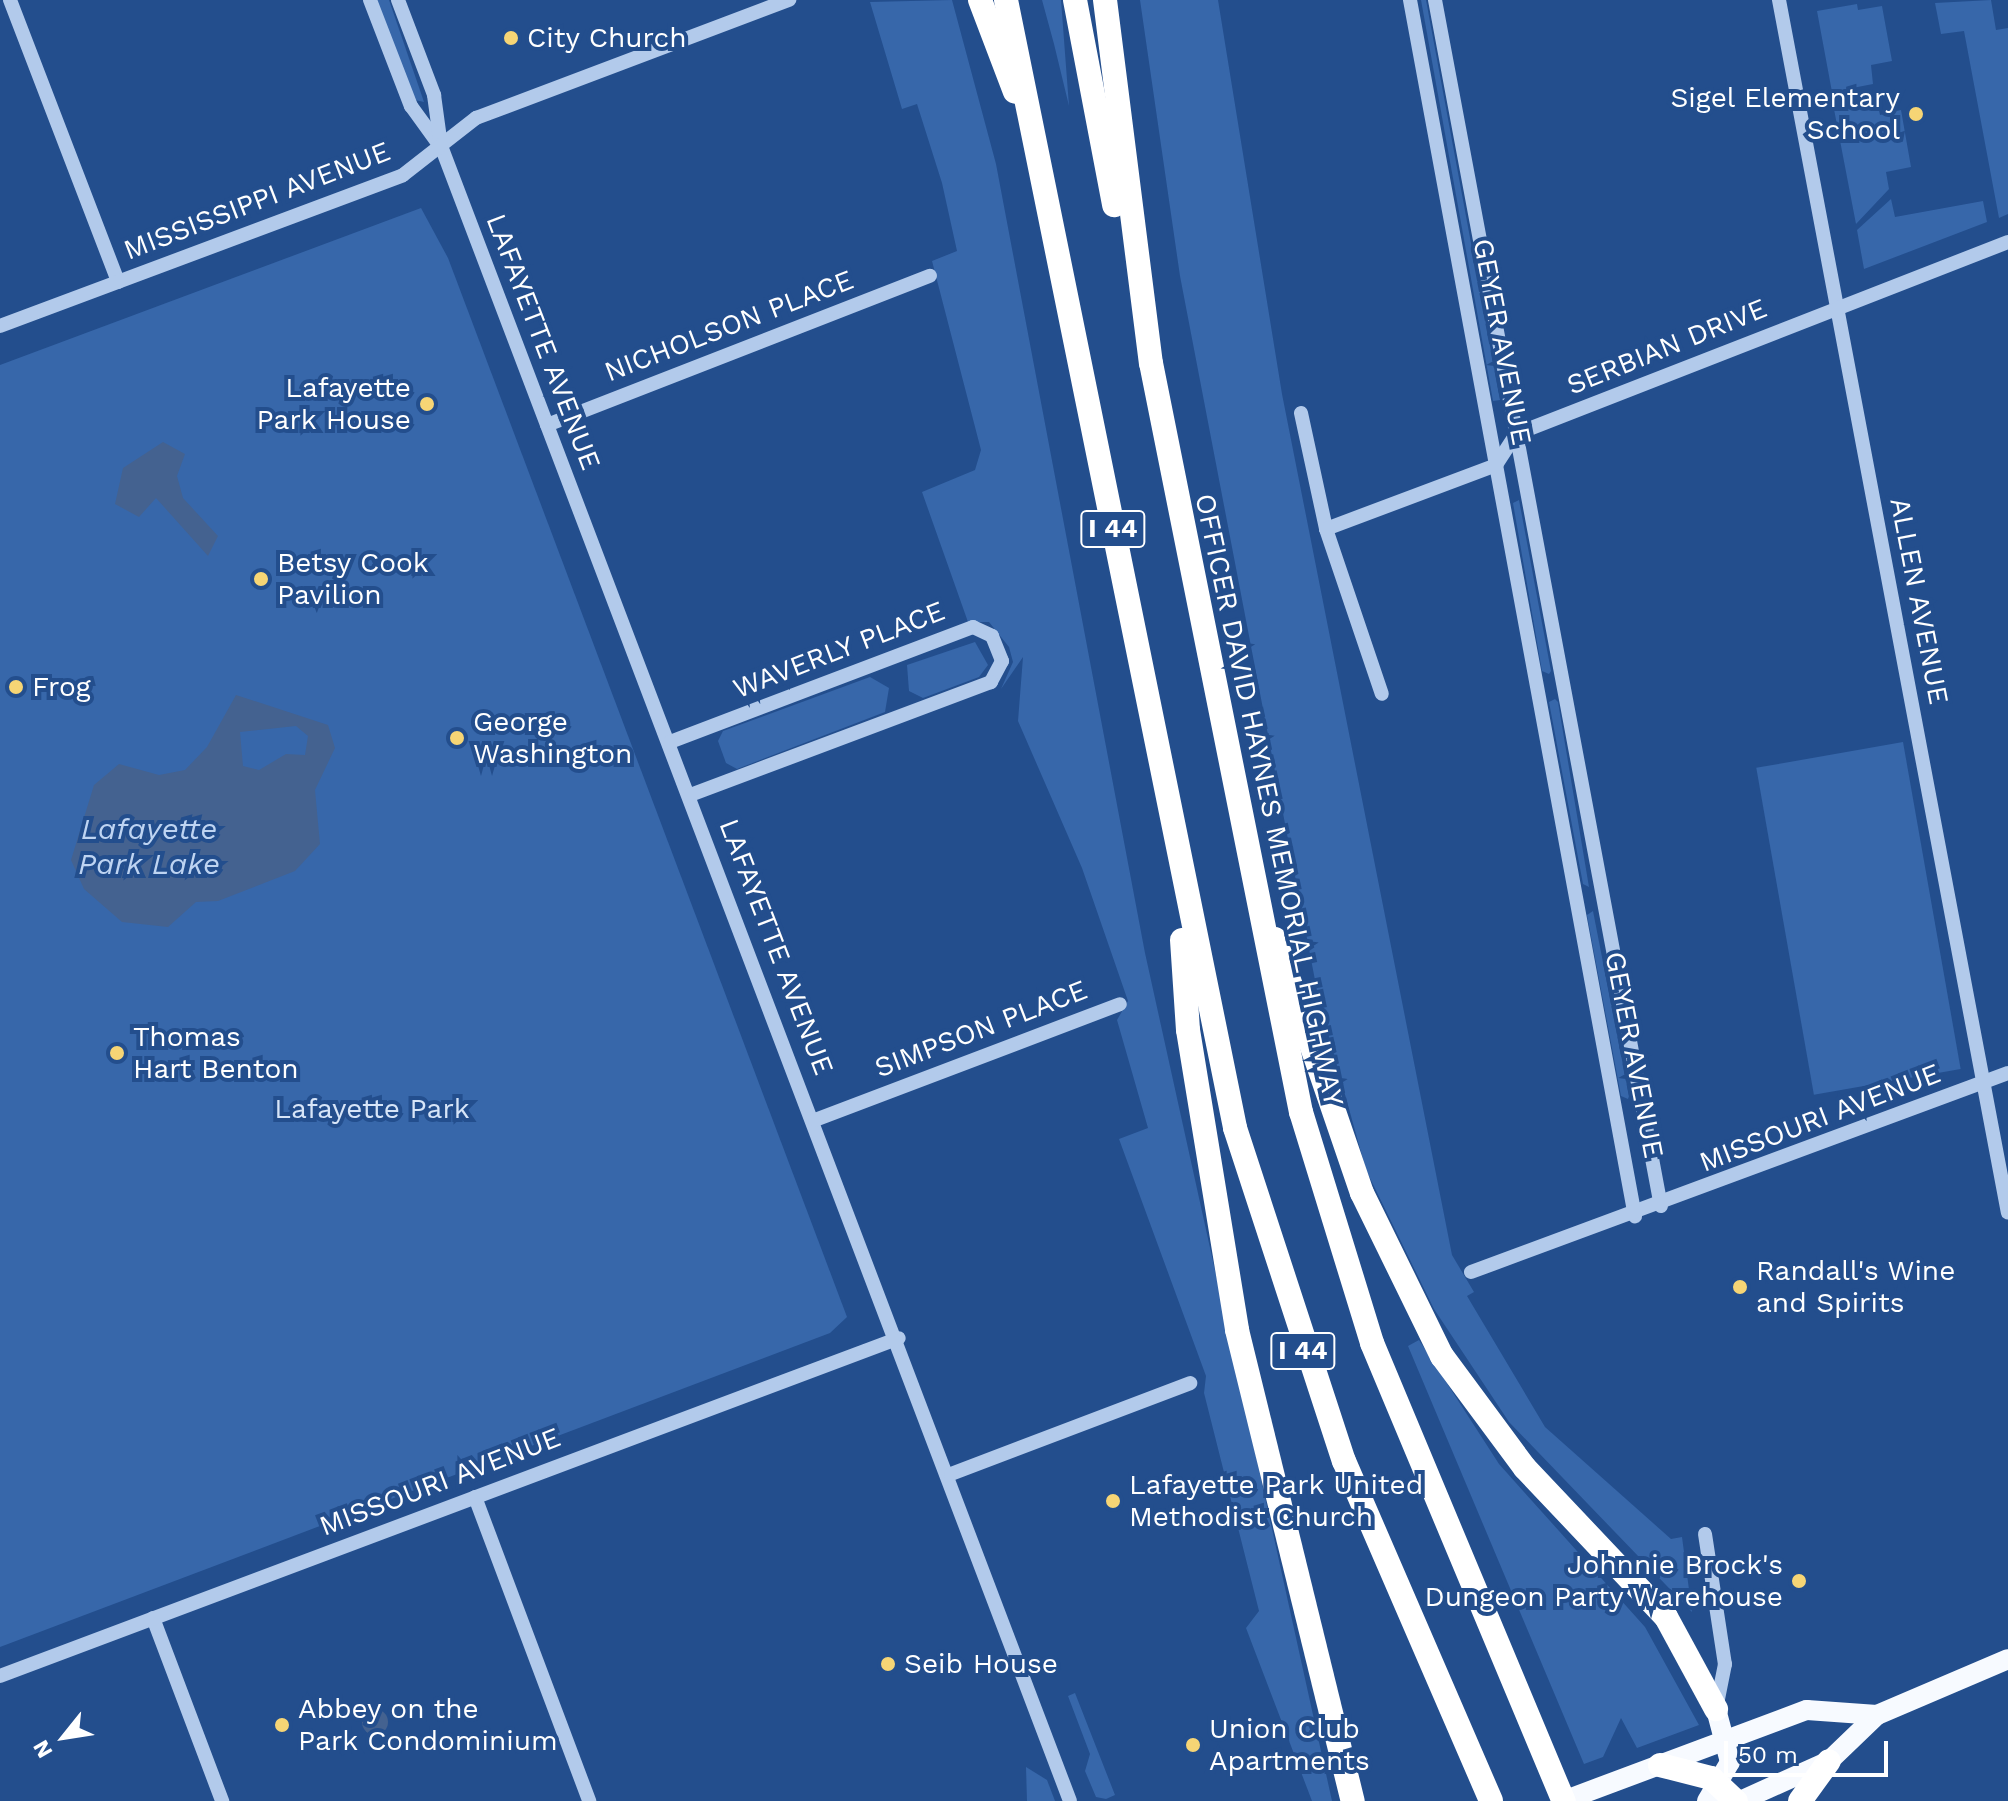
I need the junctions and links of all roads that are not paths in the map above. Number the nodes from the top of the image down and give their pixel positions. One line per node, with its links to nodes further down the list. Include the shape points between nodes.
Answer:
1 (10, 0): 18 (street)
2 (370, 0): 14 (street, LAFAYETTE AVENUE, via 411,106)
3 (398, 0): 14 (street, LAFAYETTE AVENUE, via 438,109)
4 (789, 0): 14 (street, MISSISSIPPI AVENUE, via 487,113)
5 (980, 0): 15 (highway)
6 (1006, 0): 15 (highway, I 44)
7 (1075, 0): 21 (highway, via 1096,132)
8 (1105, 0): 13 (highway, I 44)
9 (1114, 0): 13 (highway)
10 (1410, 0): 25 (street, GEYER AVENUE)
11 (1435, 0): 24 (street, GEYER AVENUE)
12 (1779, 0): 19 (street, ALLEN AVENUE)
13 (1110, 56): 21 (highway, OFFICER DAVID HAYNES MEMORIAL HIGHWAY / I 44)
14 (441, 146): 18 (street, MISSISSIPPI AVENUE, via 403,175); 23 (street, LAFAYETTE AVENUE)
15 (1044, 169): 33 (highway, I 44)
16 (2008, 242): 19 (street, SERBIAN DRIVE)
17 (930, 276): 23 (street, NICHOLSON PLACE)
18 (118, 282): 20 (street, MISSISSIPPI AVENUE)
19 (1837, 308): 24 (street, SERBIAN DRIVE); 38 (street, ALLEN AVENUE)
20 (0, 326)
21 (1151, 363): 32 (highway, OFFICER DAVID HAYNES MEMORIAL HIGHWAY / I 44)
22 (1301, 413): 26 (street)
23 (547, 425): 30 (street, LAFAYETTE AVENUE)
24 (1516, 434): 25 (street); 27 (street, GEYER AVENUE)
25 (1496, 465): 26 (street); 29 (street, GEYER AVENUE)
26 (1326, 529): 28 (street)
27 (1564, 690): 29 (street); 34 (street, GEYER AVENUE)
28 (1382, 694)
29 (1538, 695): 35 (street, GEYER AVENUE)
30 (670, 742): 31 (street, LAFAYETTE AVENUE); 31 (street, WAVERLY PLACE, via 973,627 992,636 1002,661 991,682)
31 (690, 795): 39 (street, LAFAYETTE AVENUE)
32 (1250, 882): 52 (highway, via 1362,1193 1410,1298 1500,1438 1666,1617); 67 (highway, OFFICER DAVID HAYNES MEMORIAL HIGHWAY / I 44, via 1301,1112 1372,1343)
33 (1183, 890): 58 (highway, via 1181,958 1211,1184 1259,1432); 59 (highway, I 44, via 1235,1128 1304,1353)
34 (1604, 901): 35 (street); 40 (street, GEYER AVENUE)
35 (1578, 905): 42 (street, GEYER AVENUE)
36 (1120, 1004): 39 (street, SIMPSON PLACE)
37 (2008, 1073): 38 (street, MISSOURI AVENUE)
38 (1984, 1083): 40 (street, MISSOURI AVENUE); 41 (street, ALLEN AVENUE)
39 (815, 1120): 44 (street, LAFAYETTE AVENUE)
40 (1661, 1206): 42 (street, MISSOURI AVENUE)
41 (2008, 1213)
42 (1635, 1216): 43 (street, MISSOURI AVENUE)
43 (1471, 1272)
44 (899, 1338): 46 (street, LAFAYETTE AVENUE); 47 (street, MISSOURI AVENUE)
45 (1190, 1383): 46 (street)
46 (951, 1474): 57 (street, LAFAYETTE AVENUE)
47 (475, 1497): 49 (street, MISSOURI AVENUE); 62 (street)
48 (1705, 1534): 52 (street, via 1725,1664)
49 (153, 1618): 51 (street, MISSOURI AVENUE); 61 (street)
50 (2008, 1659): 53 (main road)
51 (0, 1676)
52 (1716, 1709): 54 (main road)
53 (1877, 1715): 54 (main road, via 1828,1706); 55 (main road)
54 (1728, 1739): 56 (main road); 60 (main road)
55 (1829, 1761): 60 (main road); 68 (highway)
56 (1660, 1765): 60 (highway); 67 (main road)
57 (1062, 1766): 63 (street, LAFAYETTE AVENUE); 64 (street, LAFAYETTE AVENUE)
58 (1341, 1769): 65 (highway); 66 (highway)
59 (1489, 1796)
60 (1726, 1797)
61 (222, 1801)
62 (589, 1801)
63 (1070, 1801)
64 (1081, 1801)
65 (1342, 1801)
66 (1353, 1801)
67 (1563, 1801)
68 (1800, 1801)

